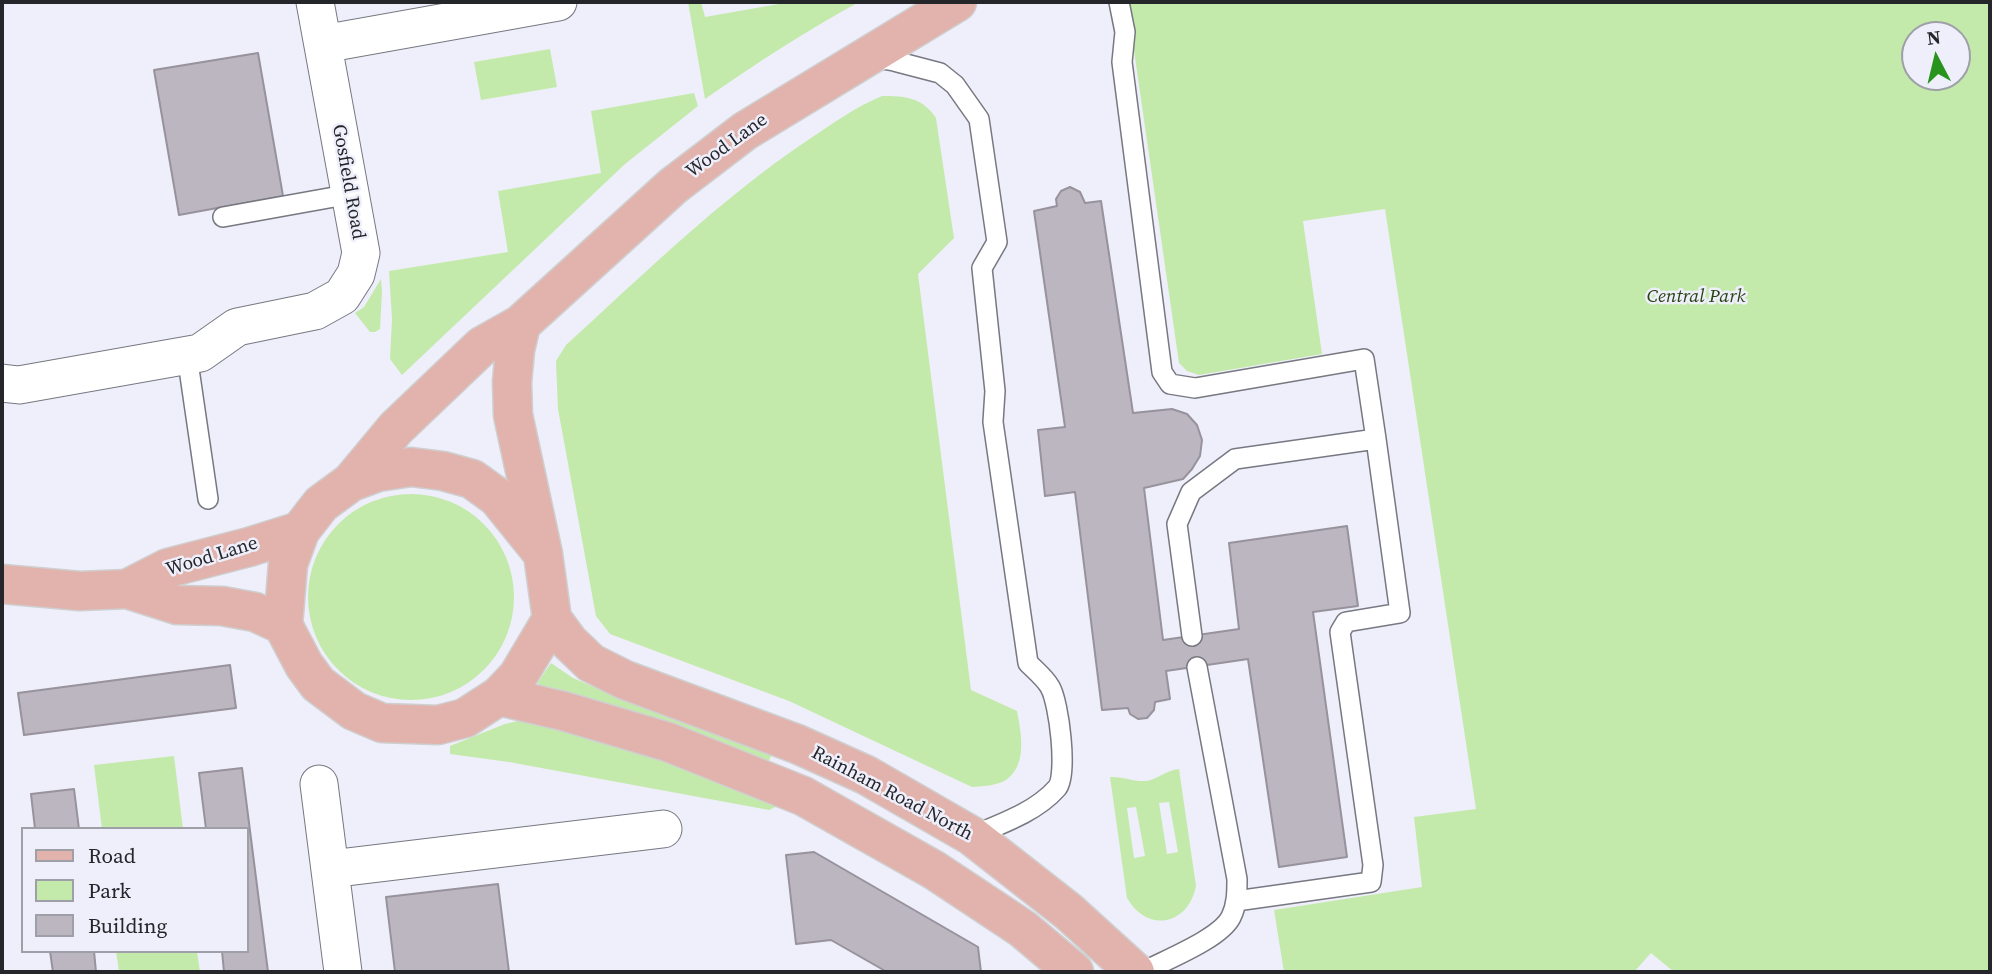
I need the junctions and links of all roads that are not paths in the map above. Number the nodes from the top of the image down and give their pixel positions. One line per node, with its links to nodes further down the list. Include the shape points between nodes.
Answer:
1 (315, 2): 5 (street, Gosfield Road)
2 (558, 2): 5 (street)
3 (957, 2): 6 (main road, Wood Lane)
4 (1119, 2): 12 (lane, via 1125,32 1122,62 1162,372 1170,384 1195,388 1364,359)
5 (323, 44): 7 (street, Gosfield Road)
6 (866, 57): 9 (main road, Wood Lane, via 745,131 673,186); 26 (lane, via 940,73 955,85 979,119 997,242 982,268 995,391 993,422 1028,663 1051,688 1061,733 1062,772 1059,786 1034,806)
7 (351, 194): 8 (lane); 10 (street, Gosfield Road, via 361,253 356,274 342,296 315,311 237,327 200,353)
8 (223, 217)
9 (521, 324): 13 (main road, Wood Lane, via 482,346 396,428); 16 (main road, via 512,382 513,415)
10 (187, 355): 11 (street, Gosfield Road, via 19,385); 14 (lane)
11 (2, 383)
12 (1376, 439): 21 (lane, via 1235,459 1191,492 1177,524); 28 (lane, via 1400,613 1346,622 1340,632 1373,865 1371,882)
13 (351, 482): 15 (main road, via 321,504); 16 (main road, via 411,467 472,479 496,497)
14 (208, 499)
15 (300, 531): 18 (main road, Wood Lane, via 168,568); 20 (main road, via 288,564)
16 (543, 554): 19 (main road)
17 (2, 584): 18 (main road, Wood Lane)
18 (127, 590): 20 (main road, Wood Lane, via 177,605 256,612)
19 (552, 620): 23 (main road, via 518,676); 26 (main road, Rainham Road North, via 591,663 866,775)
20 (283, 625): 23 (main road, via 318,684 354,711 383,723 438,725 465,718)
21 (1192, 636)
22 (1197, 667): 28 (lane, via 1237,879)
23 (499, 696): 30 (main road, via 668,742 803,796 934,870 1023,929)
24 (319, 784): 27 (street)
25 (663, 829): 27 (street)
26 (972, 835): 29 (main road, Rainham Road North)
27 (331, 869): 31 (street)
28 (1236, 901): 33 (lane, via 1230,919 1217,932)
29 (1093, 932): 30 (street); 32 (main road, Rainham Road North)
30 (1066, 970)
31 (342, 972)
32 (1135, 972)
33 (1143, 972)

